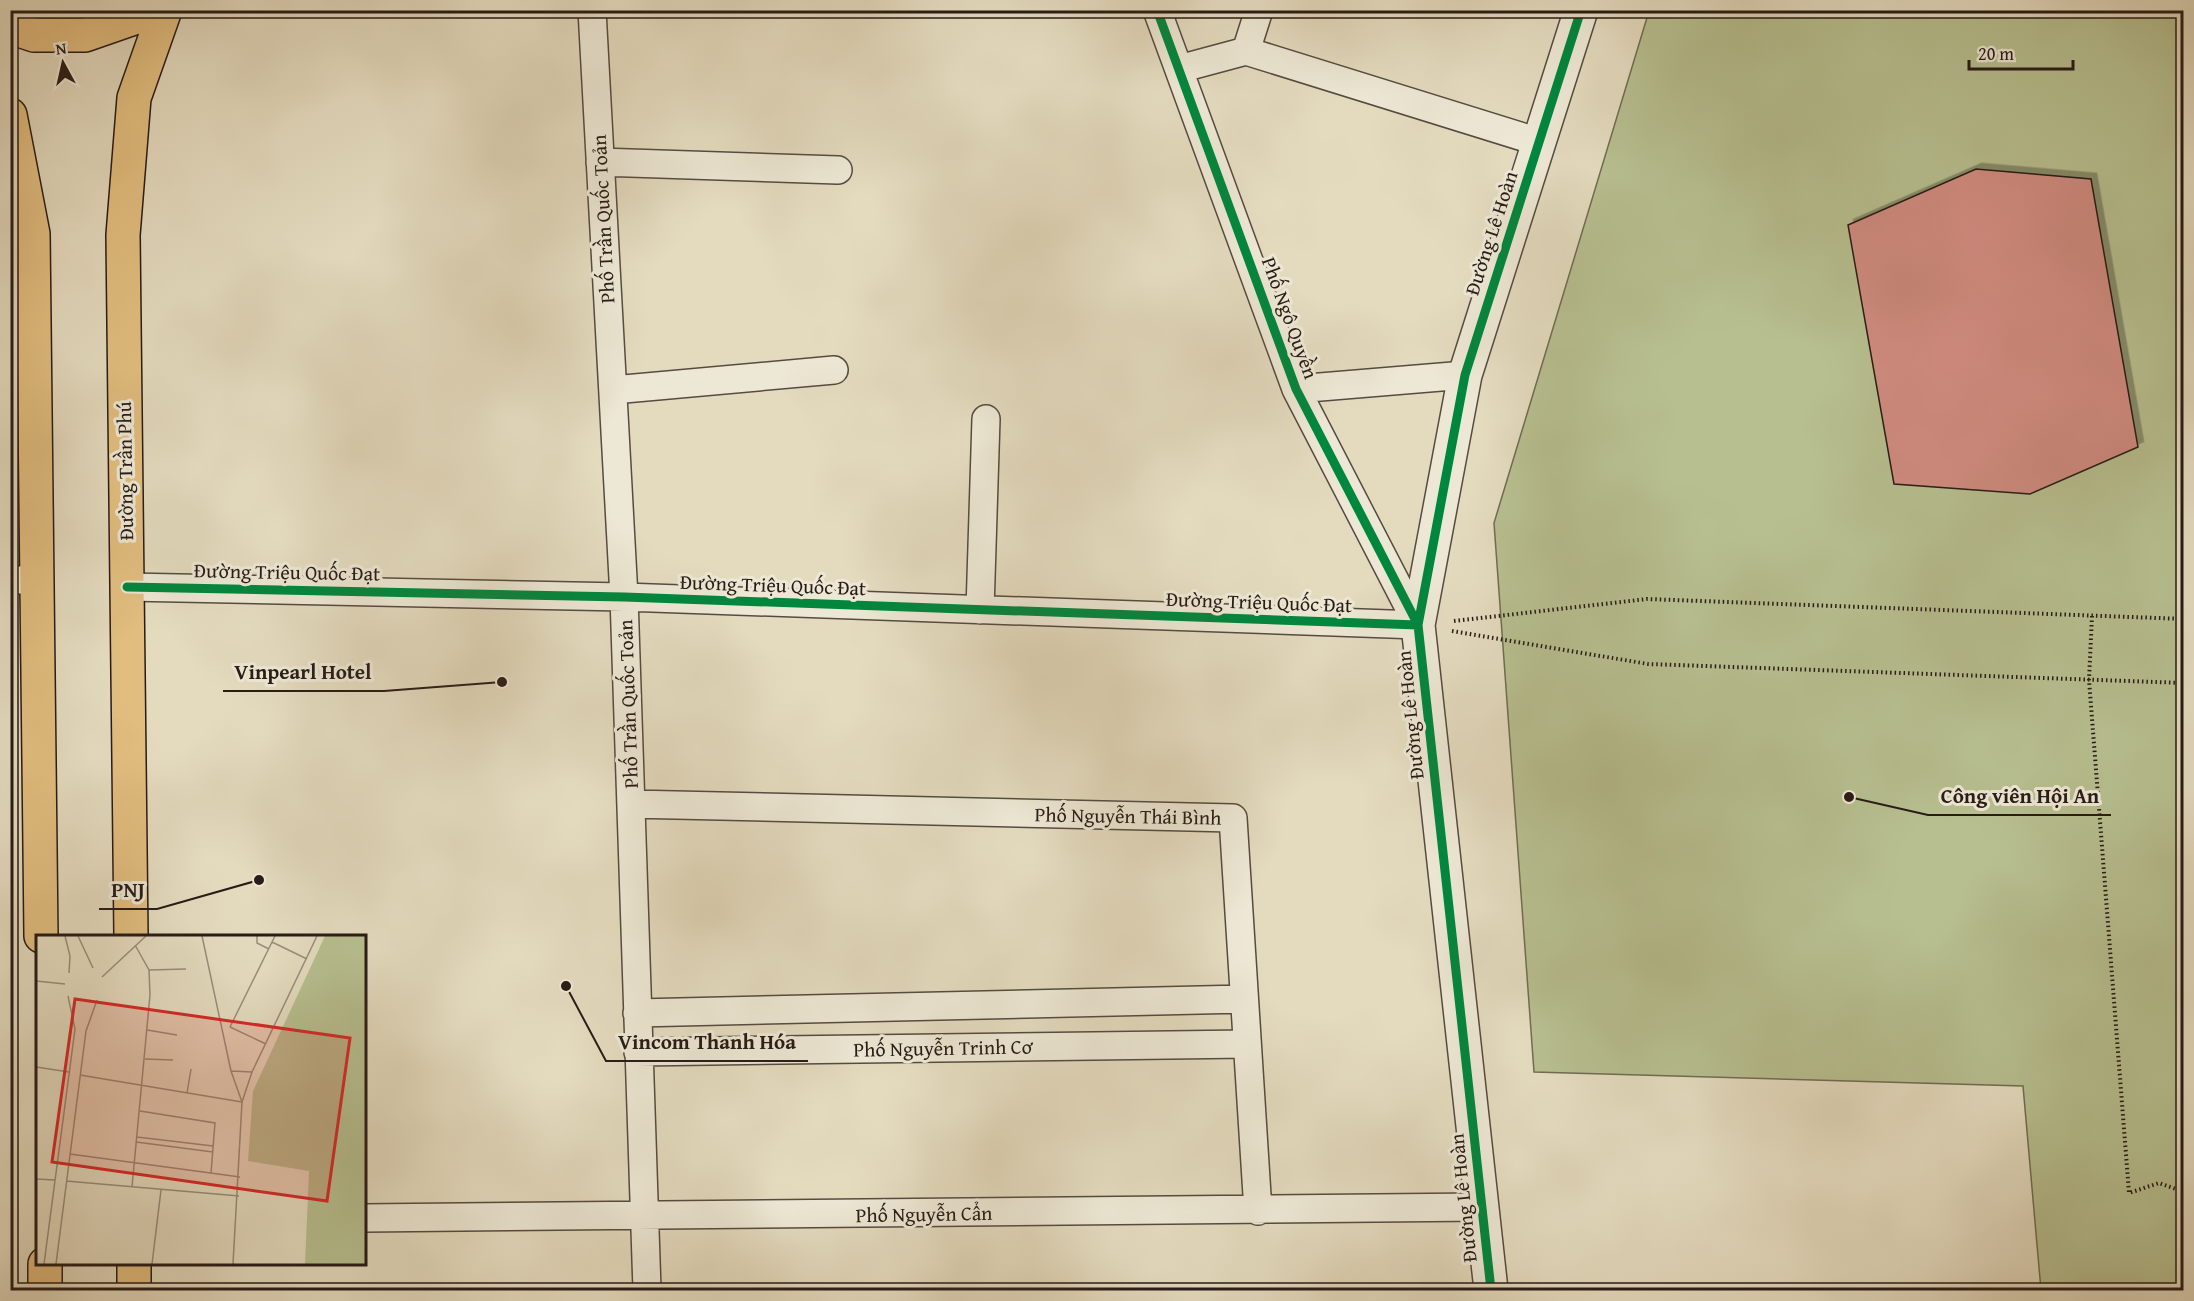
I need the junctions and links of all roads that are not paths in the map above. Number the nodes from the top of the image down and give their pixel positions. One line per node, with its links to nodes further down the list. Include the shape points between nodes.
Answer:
1 (144, 10): 7 (highway, via 134,18 85,35 34,35)
2 (165, 10): 20 (highway, Đường Trần Phú, via 134,98 123,235)
3 (591, 10): 12 (street, Phố Trần Quốc Toản)
4 (1157, 10): 9 (street, Phố Ngô Quyền)
5 (1259, 10): 8 (street)
6 (1581, 10): 11 (street, Đường Lê Hoàn)
7 (10, 27)
8 (1246, 51): 9 (street); 11 (street)
9 (1179, 69): 16 (street, Phố Ngô Quyền)
10 (10, 115): 19 (highway, via 33,234)
11 (1539, 141): 15 (street, Đường Lê Hoàn)
12 (600, 162): 13 (street); 17 (street, Phố Trần Quốc Toản)
13 (838, 170)
14 (834, 370): 17 (street)
15 (1465, 375): 16 (street); 23 (street, Đường Lê Hoàn)
16 (1296, 389): 23 (street, Phố Ngô Quyền)
17 (613, 390): 21 (street, Phố Trần Quốc Toản)
18 (986, 419): 22 (street)
19 (24, 580): 25 (highway)
20 (126, 587): 21 (street, Đường Triệu Quốc Đạt); 26 (highway, Đường Trần Phú)
21 (624, 597): 22 (street, Đường Triệu Quốc Đạt); 24 (street, Phố Trần Quốc Toản)
22 (980, 610): 23 (street, Đường Triệu Quốc Đạt)
23 (1418, 625): 31 (street, Đường Lê Hoàn)
24 (631, 804): 27 (street, Phố Nguyễn Thái Bình, via 1233,818); 28 (street, Phố Trần Quốc Toản)
25 (41, 935)
26 (131, 935)
27 (1244, 999): 28 (street); 29 (street, Phố Nguyễn Thái Bình)
28 (637, 1013): 30 (street, Phố Trần Quốc Toản)
29 (1247, 1044): 30 (street, Phố Nguyễn Trinh Cơ); 32 (street, Phố Nguyễn Thái Bình)
30 (638, 1052): 33 (street, Phố Trần Quốc Toản)
31 (1483, 1208): 32 (street, Phố Nguyễn Cẩn); 40 (street, Đường Lê Hoàn)
32 (1258, 1210): 33 (street, Phố Nguyễn Cẩn)
33 (644, 1217): 34 (street, Phố Nguyễn Cẩn); 39 (street, Phố Trần Quốc Toản)
34 (366, 1218)
35 (45, 1265): 37 (highway)
36 (134, 1265): 38 (highway)
37 (45, 1290)
38 (134, 1290)
39 (646, 1290)
40 (1491, 1290)

